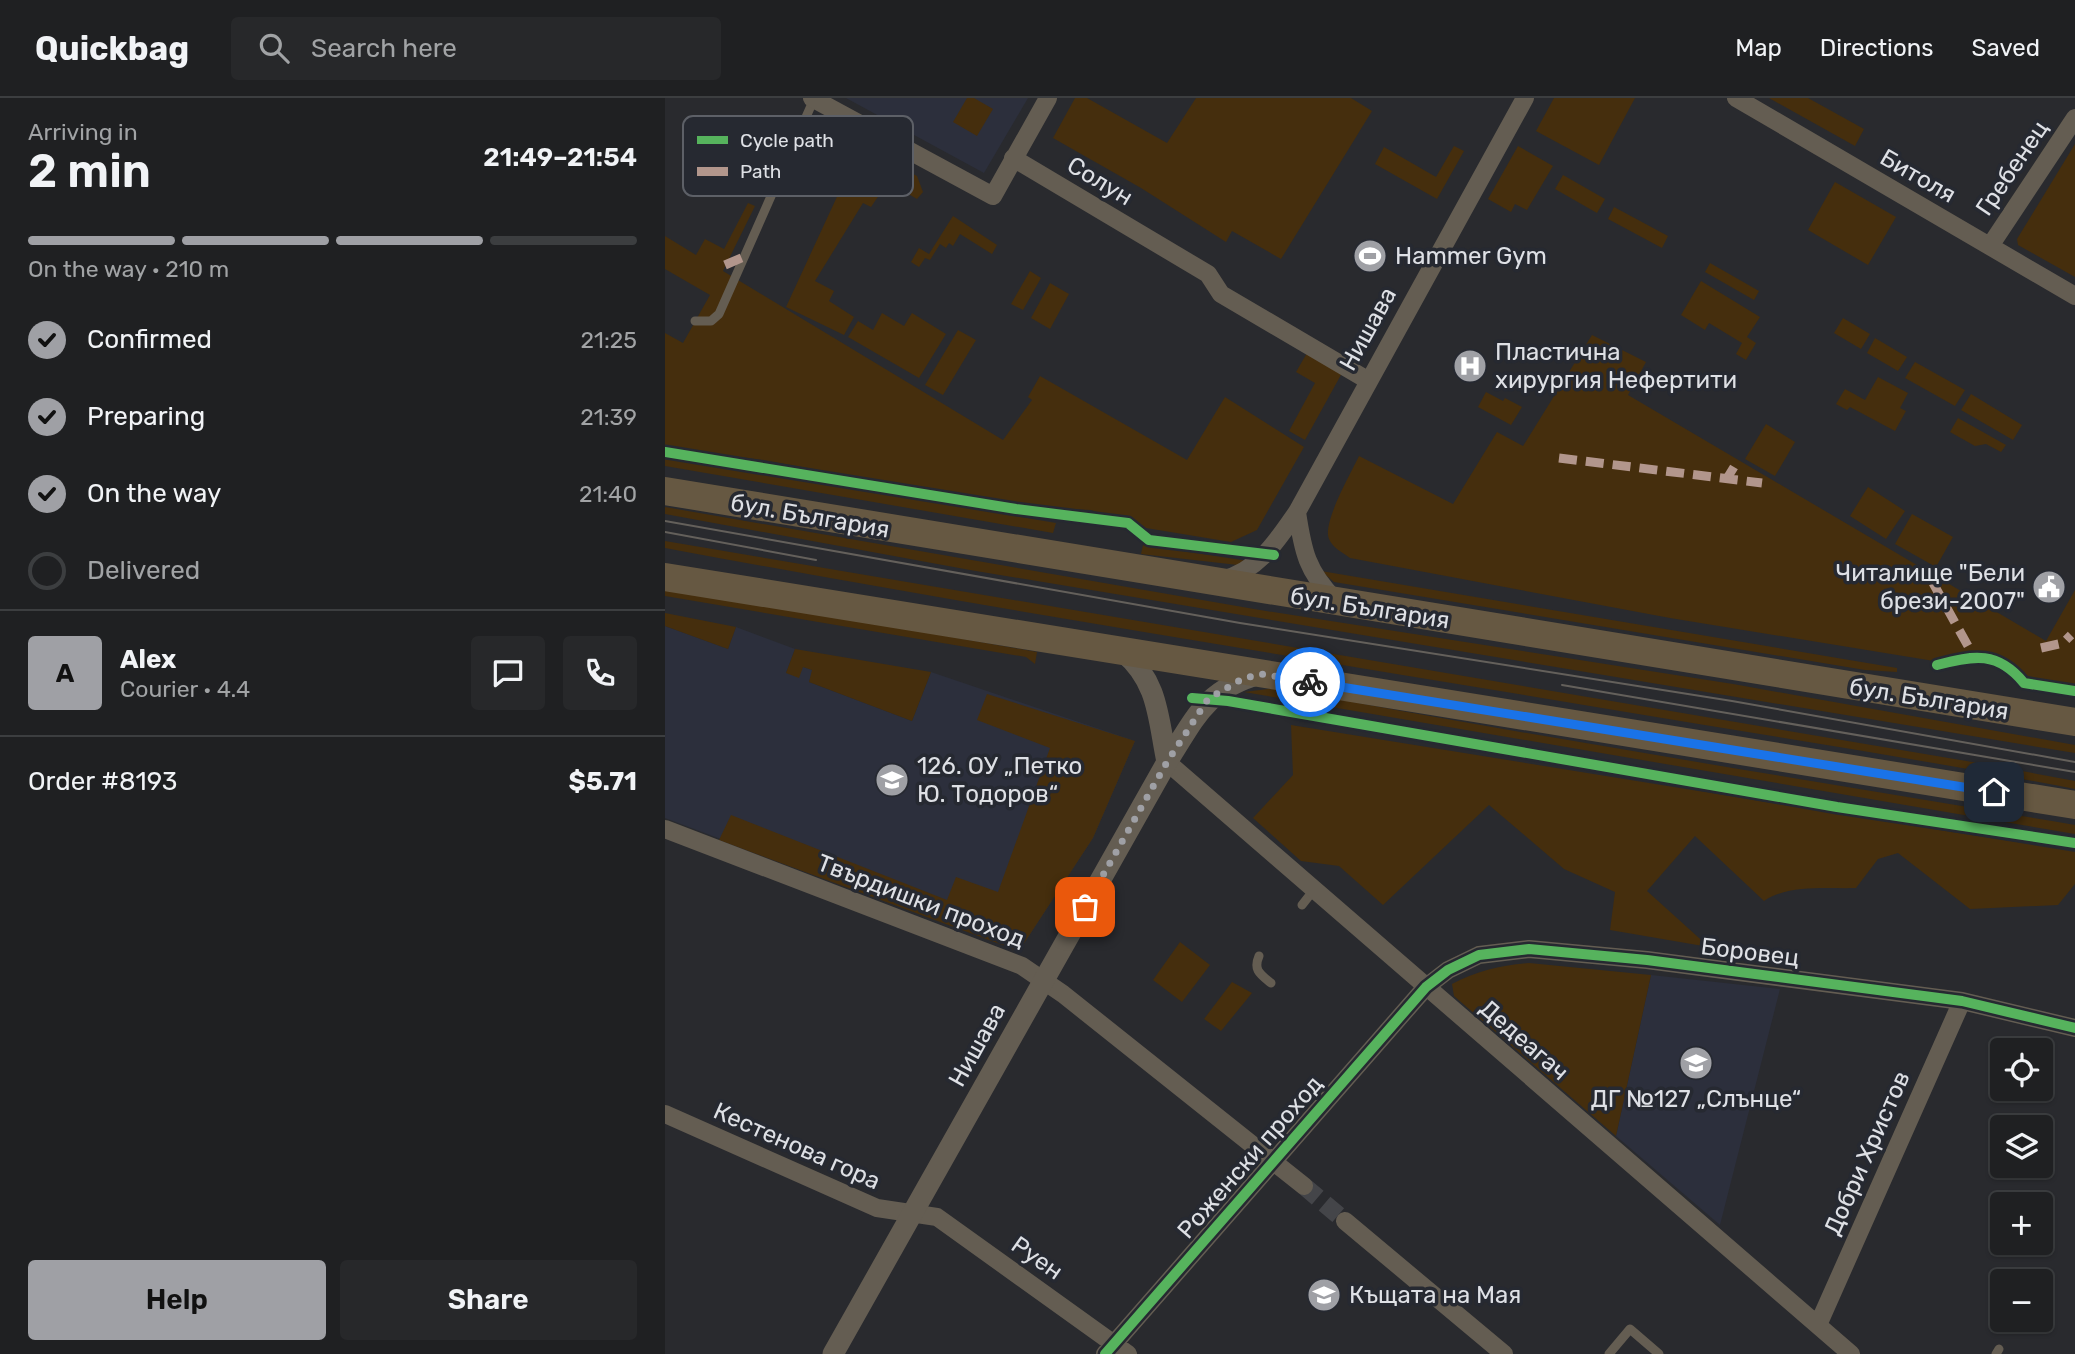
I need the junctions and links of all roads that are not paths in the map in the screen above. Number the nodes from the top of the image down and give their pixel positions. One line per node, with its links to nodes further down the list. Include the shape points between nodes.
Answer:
1 (814, 98): 5 (lane); 6 (street)
2 (1048, 98): 9 (street)
3 (1525, 98): 14 (street, Нишава)
4 (1736, 98): 11 (street, Битоля)
5 (806, 116)
6 (847, 116)
7 (2075, 118): 11 (street, Гребенец)
8 (913, 152): 9 (street, via 993,196)
9 (1013, 158): 14 (street, Солун, via 1207,274 1221,294)
10 (771, 196): 13 (lane, via 719,314 711,321)
11 (1990, 246): 12 (street, Битоля)
12 (2075, 296)
13 (695, 321)
14 (1369, 381): 16 (street, Нишава)
15 (665, 491): 18 (main road, бул. България)
16 (1297, 512): 18 (street, Нишава, via 1252,568); 19 (street, via 1305,558 1316,580)
17 (665, 577): 20 (main road)
18 (1212, 583): 19 (main road, бул. България)
19 (1338, 603): 22 (main road, бул. България)
20 (1123, 652): 21 (main road); 23 (street, via 1148,680)
21 (1261, 674): 23 (street, Нишава, via 1242,679 1208,699); 24 (main road)
22 (2075, 722)
23 (1167, 762): 27 (street, Нишава); 29 (street, Дедеагач, via 1307,898)
24 (2075, 805)
25 (665, 828): 27 (street, Твърдишки проход, via 1023,966)
26 (1259, 956): 28 (lane, via 1257,972)
27 (1044, 981): 33 (street, Твърдишки проход); 35 (street, Нишава)
28 (1271, 983)
29 (1426, 988): 30 (street, Боровец, via 1448,970 1479,955 1520,949 1647,960); 33 (street, Роженски проход); 37 (street, Дедеагач)
30 (1962, 1001): 31 (street, Боровец); 37 (street, Добри Христов)
31 (2075, 1028)
32 (665, 1114): 35 (street, Кестенова гора, via 877,1208)
33 (1274, 1162): 34 (street, Твърдишки проход); 38 (street, Роженски проход)
34 (1304, 1186)
35 (912, 1213): 38 (street, Руен, via 937,1217); 39 (street, Нишава)
36 (1345, 1221): 40 (street)
37 (1818, 1325): 43 (street, Дедеагач)
38 (1116, 1350)
39 (833, 1354)
40 (1504, 1354)
41 (1609, 1354): 42 (lane, via 1630,1329)
42 (1659, 1354)
43 (1851, 1354)

